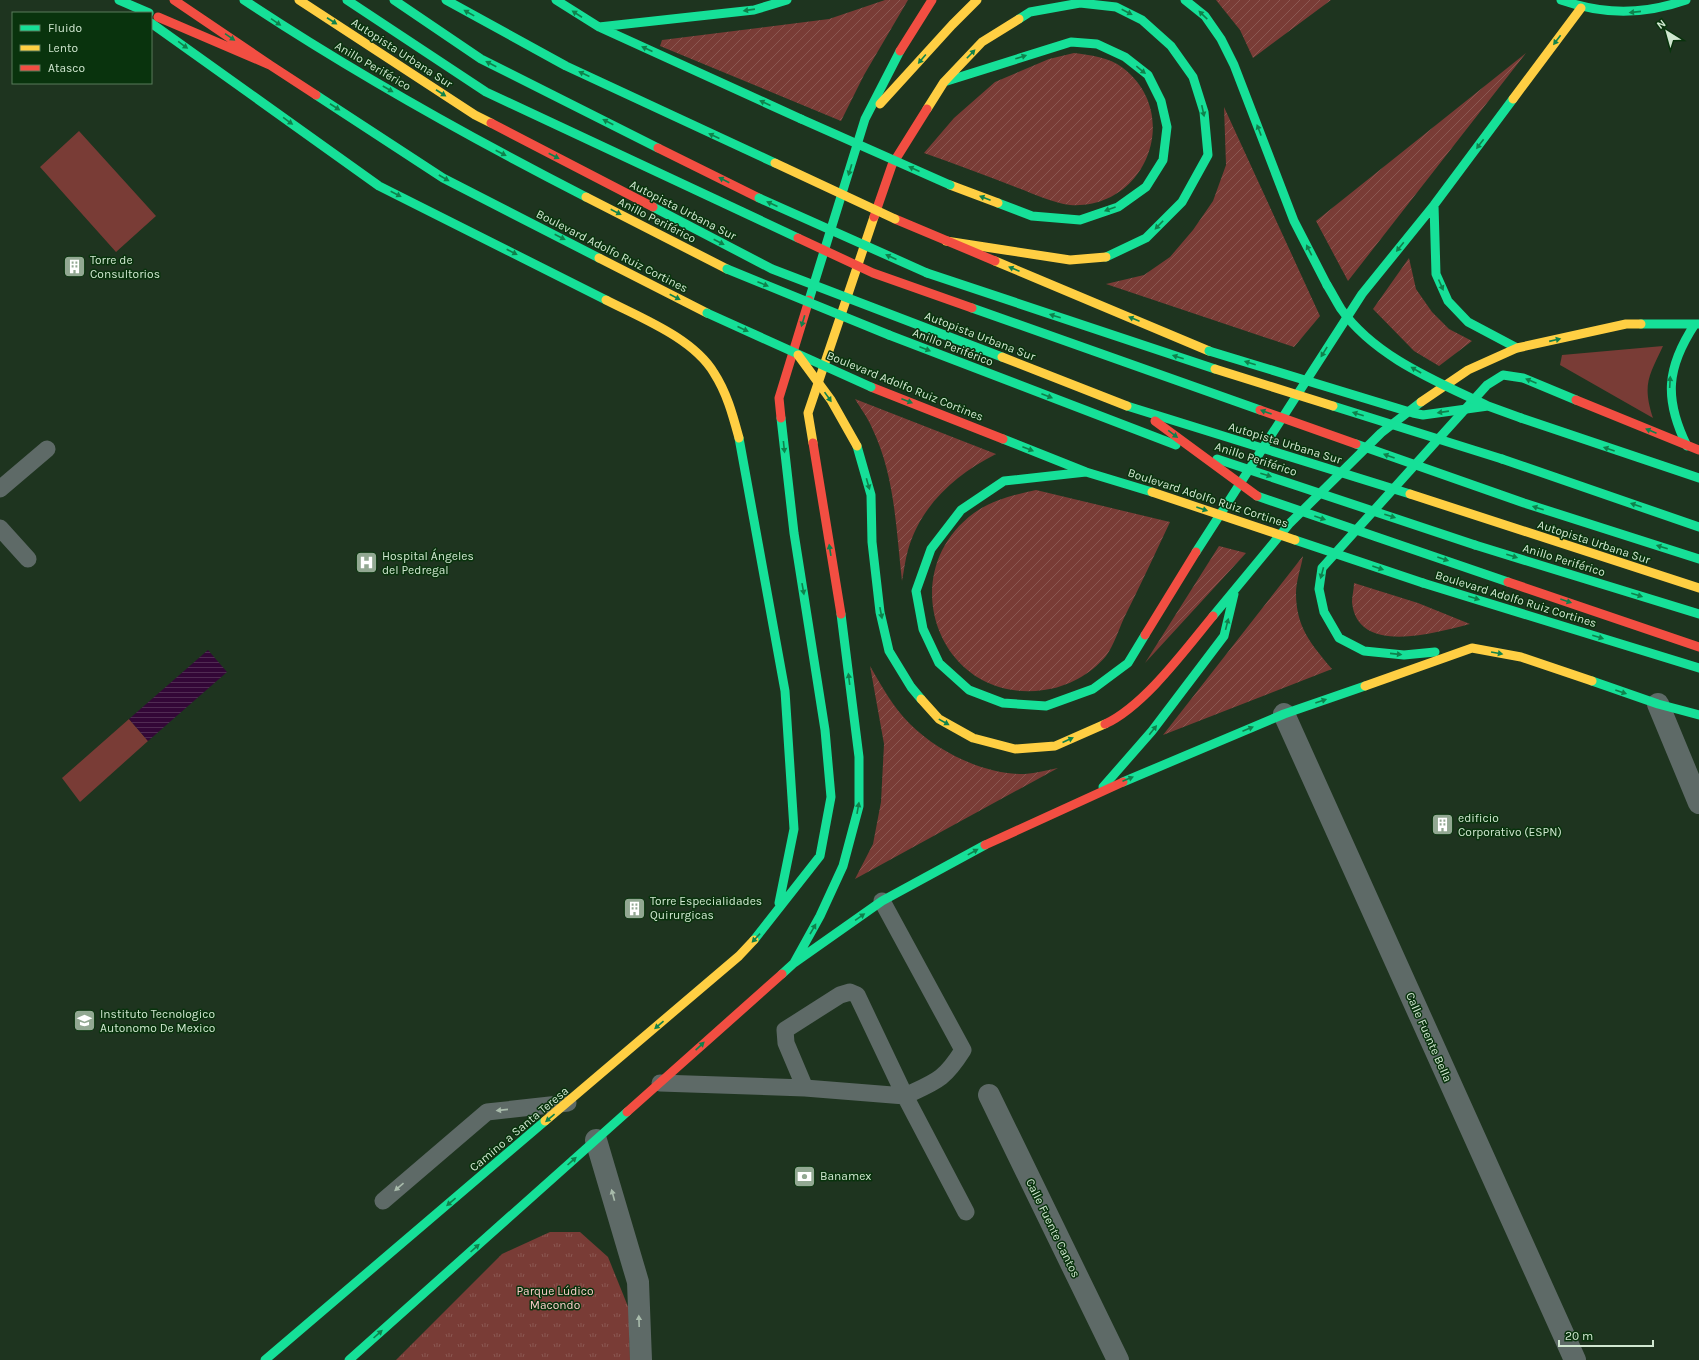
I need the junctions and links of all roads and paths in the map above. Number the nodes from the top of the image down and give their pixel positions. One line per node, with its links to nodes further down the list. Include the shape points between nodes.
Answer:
1 (120, 0): 16 (main road); 17 (main road, Boulevard Adolfo Ruiz Cortines)
2 (174, 0): 21 (main road, one-way to 21)
3 (244, 0): 43 (main road, Anillo Periférico, one-way to 43, bridge, via 310,44 490,148 727,269 889,335 1176,445 1475,545)
4 (299, 0): 30 (main road, Autopista Urbana Sur, one-way to 30, bridge, via 475,115 772,270)
5 (347, 0): 40 (main road, Autopista Urbana Sur, one-way to 5, bridge, via 1524,504 873,273 486,92)
6 (394, 0): 37 (main road, one-way to 6, bridge, via 1502,459 1216,369 926,273 759,198 482,59)
7 (446, 0): 25 (main road, one-way to 7, bridge, via 566,66)
8 (556, 0): 20 (main road, one-way to 8)
9 (787, 0): 20 (main road, one-way to 20, via 754,10)
10 (932, 0): 23 (main road, Camino a Santa Teresa, via 896,57)
11 (976, 0): 23 (main road, one-way to 23)
12 (1186, 0): 29 (main road, one-way to 12, bridge, via 1419,372 1393,356 1359,328 1342,309 1294,221 1234,65 1221,39 1205,16)
13 (1561, 0): 15 (main road)
14 (1686, 0): 15 (main road, one-way to 15, via 1666,8 1614,14)
15 (1580, 8): 24 (main road, one-way to 24)
16 (137, 12)
17 (148, 12)
18 (152, 14): 21 (main road, Boulevard Adolfo Ruiz Cortines)
19 (152, 24): 53 (main road, one-way to 53, via 379,186 658,326 694,350 714,372 730,406 742,450 785,691 794,829)
20 (599, 28): 22 (main road, one-way to 20, bridge, via 1071,42 1097,44 1125,57 1148,75 1161,101 1167,127 1163,160 1146,187 1118,206 1080,220 1032,216 950,185)
21 (270, 65): 28 (main road, Boulevard Adolfo Ruiz Cortines, one-way to 28, bridge, via 443,178 707,313)
22 (944, 82): 25 (main road, one-way to 25, via 982,42 1030,12 1080,3 1116,7 1148,25 1171,46 1193,77 1204,112 1208,154 1182,202 1146,238 1109,257 1070,260); 54 (main road, one-way to 22, via 820,916 843,866 859,806 859,757 846,646 808,413 892,165)
23 (866, 119): 53 (main road, Camino a Santa Teresa, one-way to 53, via 779,398 794,533 826,730 831,797 820,856)
24 (1434, 205): 27 (main road, one-way to 27, via 1436,274 1448,301 1468,322); 34 (main road, one-way to 34, via 1362,294 1329,343 1128,663 1093,689 1046,706 1003,703 969,690 939,663 922,628 916,591 931,548 961,510 1004,481)
25 (946, 241): 29 (main road, one-way to 25, bridge, via 1423,415 1413,414 1209,350)
26 (1697, 324): 27 (main road, one-way to 26, via 1626,324); 31 (main road, one-way to 26, via 1672,413 1670,377 1683,340)
27 (1517, 348): 41 (main road, via 1468,370 1381,433 1290,524)
28 (797, 354): 34 (main road, Boulevard Adolfo Ruiz Cortines, one-way to 34, bridge, via 871,387); 41 (main road, one-way to 41, bridge, via 831,400 857,446 871,495 872,542 880,612 890,652 912,687 939,719 973,738 1015,749 1056,746 1120,717 1166,674)
29 (1488, 406): 35 (main road, one-way to 29, bridge)
30 (1141, 411): 42 (main road, Autopista Urbana Sur, bridge); 44 (main road, one-way to 44, bridge, via 1256,496)
31 (1687, 446): 33 (main road); 45 (main road, one-way to 45, via 1523,378 1504,375 1487,385 1322,568 1319,589 1324,612 1339,638 1364,651 1404,656)
32 (47, 449): 36 (lane)
33 (1699, 450)
34 (1086, 472): 46 (main road, Boulevard Adolfo Ruiz Cortines, one-way to 46, bridge, via 1423,583)
35 (1699, 478)
36 (0, 489)
37 (1699, 527)
38 (0, 528): 39 (lane)
39 (28, 559)
40 (1699, 559)
41 (1236, 588): 50 (main road, one-way to 41, via 1152,731 1224,636)
42 (1699, 588)
43 (1699, 614)
44 (1699, 647)
45 (1472, 648): 47 (main road, one-way to 47, via 1521,657); 48 (main road, one-way to 45)
46 (1699, 668)
47 (1658, 704): 49 (main road); 51 (street)
48 (1284, 714): 50 (main road, one-way to 48); 67 (street, Calle Fuente Bella)
49 (1699, 715)
50 (1100, 791): 52 (main road, one-way to 50, via 1002,836)
51 (1699, 803)
52 (882, 901): 54 (main road, one-way to 52); 58 (lane, via 963,1050 940,1080)
53 (779, 906): 59 (main road, Camino a Santa Teresa, one-way to 59, via 762,932 739,956)
54 (794, 963): 55 (main road, one-way to 54)
55 (660, 1083): 56 (lane); 60 (main road)
56 (805, 1088): 58 (lane); 58 (lane, via 786,1043 785,1030 840,995 850,992 858,995)
57 (989, 1095): 66 (street, Calle Fuente Cantos)
58 (905, 1096): 62 (lane)
59 (568, 1103): 61 (lane, one-way to 61, via 487,1112); 63 (main road, Camino a Santa Teresa, one-way to 63)
60 (596, 1140): 64 (main road, one-way to 60); 65 (street, one-way to 60, via 638,1282)
61 (383, 1201)
62 (966, 1212)
63 (265, 1360)
64 (349, 1360)
65 (640, 1360)
66 (1118, 1360)
67 (1575, 1360)

